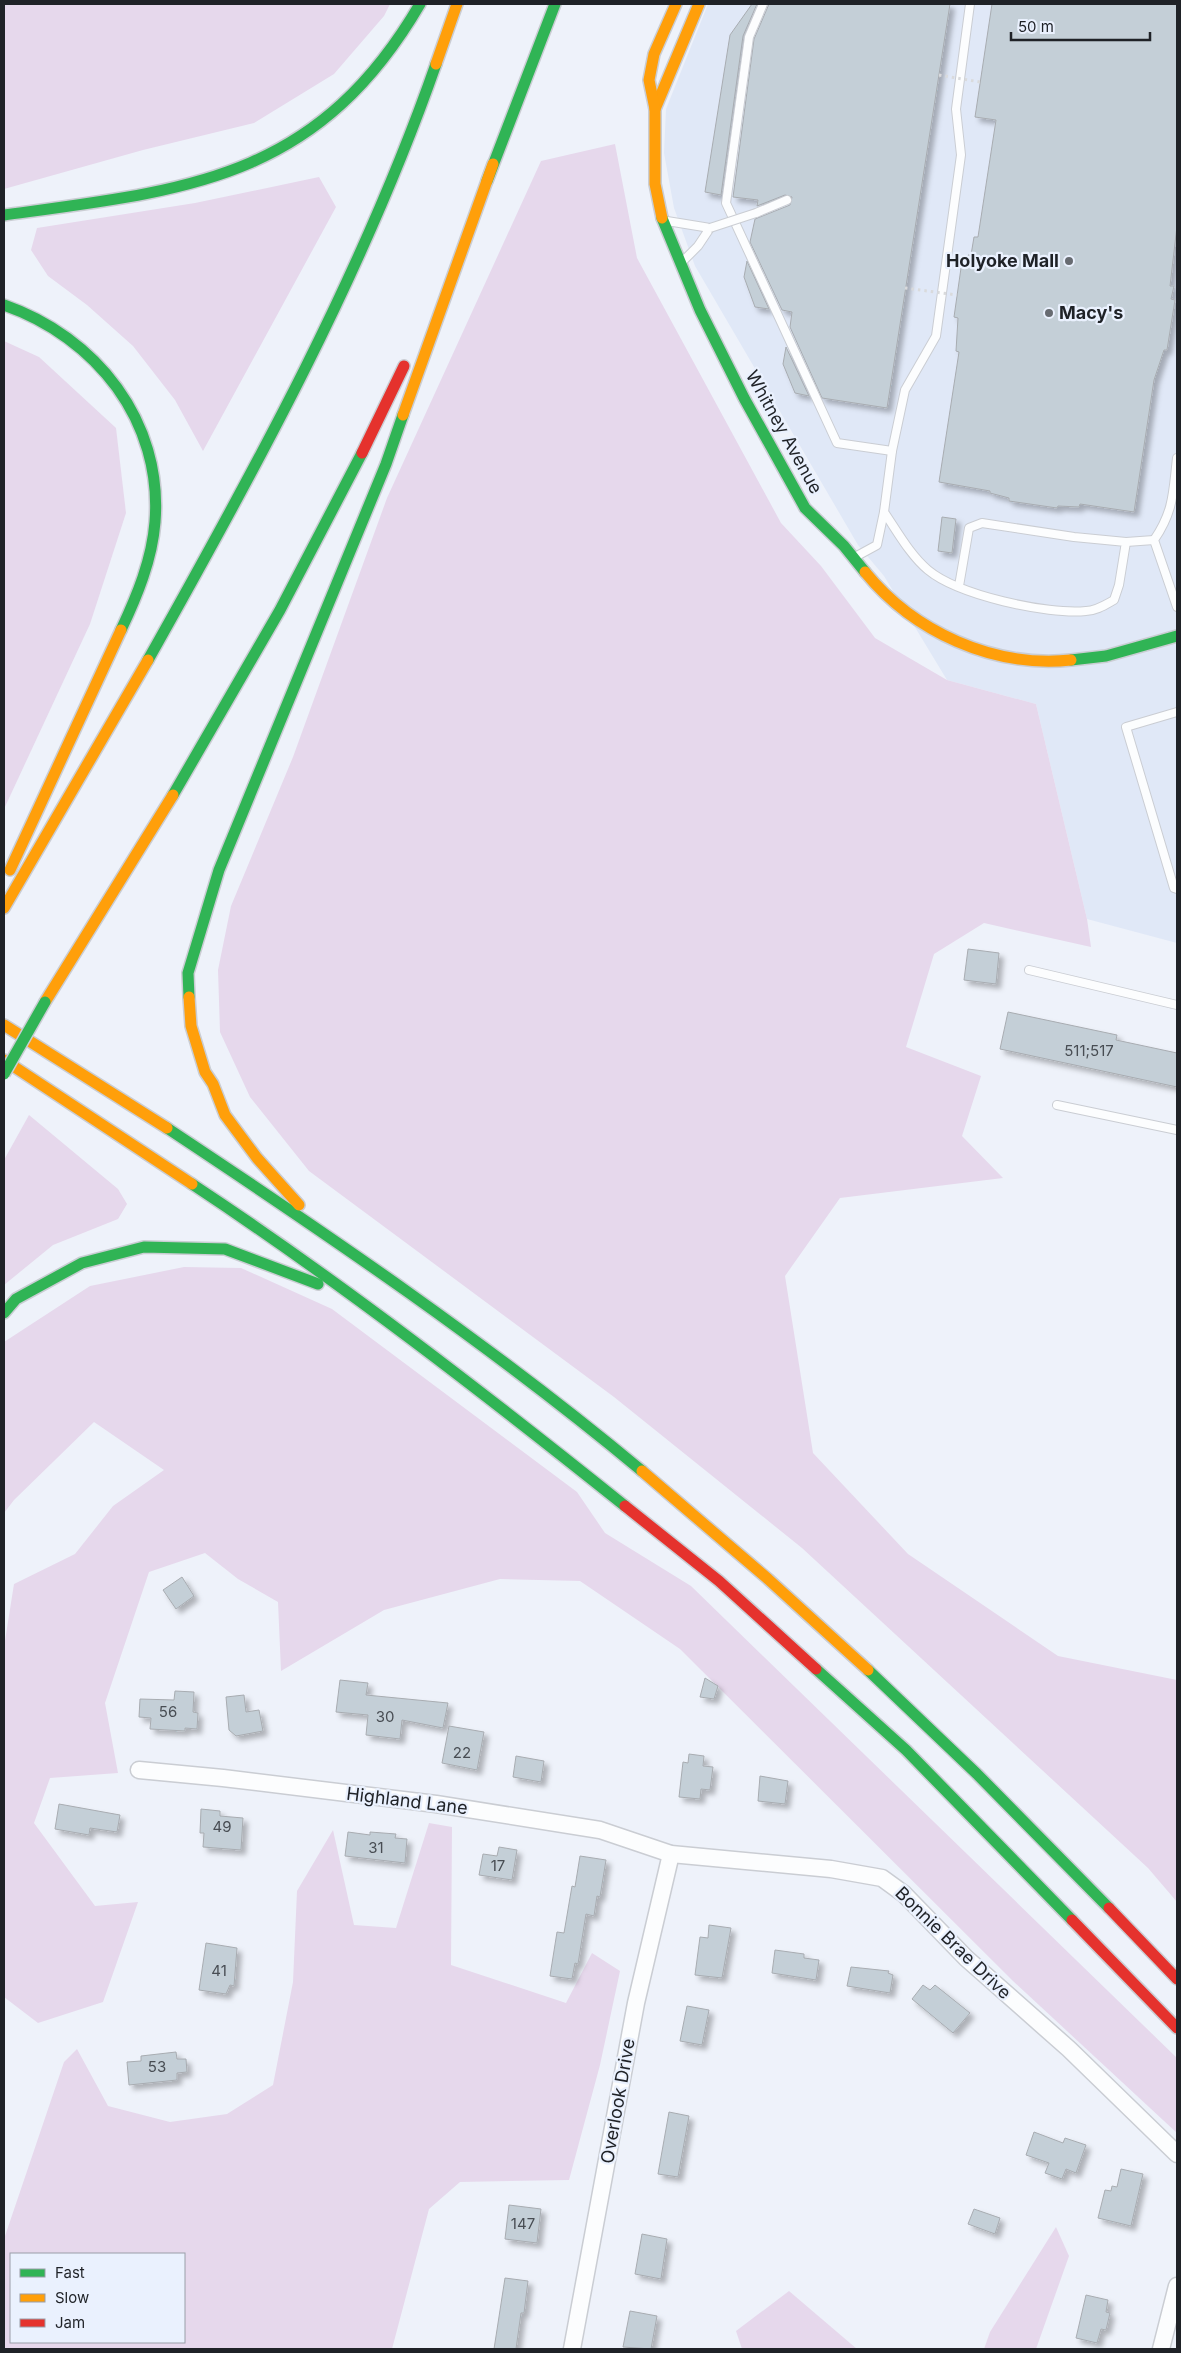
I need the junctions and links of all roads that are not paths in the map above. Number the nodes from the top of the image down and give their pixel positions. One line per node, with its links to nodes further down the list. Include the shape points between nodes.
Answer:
1 (420, 4): 11 (main road, via 392,49 346,101 319,124 266,156 215,177 166,189)
2 (457, 4): 30 (main road, via 380,206 301,377 172,617)
3 (555, 4): 9 (main road)
4 (676, 4): 8 (main road, Whitney Avenue, via 654,54 650,80)
5 (700, 4): 8 (main road, Whitney Avenue)
6 (763, 4): 18 (lane, via 749,37 726,203 837,443)
7 (970, 4): 18 (lane, via 956,110 961,155 936,336 905,390)
8 (655, 109): 12 (main road, Whitney Avenue, via 655,184)
9 (493, 164): 16 (main road); 38 (main road, via 386,464 219,870 188,973 191,1026 205,1072 226,1115 258,1158)
10 (787, 200): 13 (lane, bridge)
11 (4, 215)
12 (663, 221): 13 (lane); 14 (main road, Whitney Avenue)
13 (710, 228): 14 (lane, via 698,246)
14 (680, 263): 23 (main road, Whitney Avenue, via 744,398 805,508)
15 (4, 305): 28 (main road, via 60,331 80,346 110,377 130,408 144,442 156,508 150,552 133,602 40,799)
16 (421, 331)
17 (408, 358): 35 (main road, bridge, via 346,483 257,649 134,862 45,1002)
18 (892, 452): 20 (lane)
19 (1177, 458): 21 (lane, via 1170,511)
20 (884, 512): 23 (lane, via 877,545); 24 (lane, via 928,570)
21 (1154, 540): 22 (lane); 25 (lane)
22 (1126, 542): 24 (lane, via 982,523 969,528); 24 (lane, via 1114,600 1087,611 1009,604)
23 (853, 558): 26 (main road, Whitney Avenue, via 886,594 913,617 960,644 993,654 1029,660 1081,660 1131,651)
24 (959, 586)
25 (1177, 607)
26 (1177, 636)
27 (1177, 712): 29 (lane, via 1126,728 1174,888)
28 (4, 884)
29 (1177, 889)
30 (4, 908)
31 (1029, 970): 32 (lane)
32 (1177, 1006)
33 (4, 1025): 38 (main road)
34 (4, 1060): 39 (main road, via 200,1189)
35 (4, 1074)
36 (1057, 1105): 37 (lane)
37 (1177, 1130)
38 (321, 1230): 43 (main road, via 438,1312 547,1395 735,1549 864,1665 979,1775)
39 (351, 1296): 40 (main road, via 225,1249 144,1246 82,1262 16,1299); 44 (main road, via 629,1508 782,1636 958,1801)
40 (4, 1313)
41 (139, 1770): 42 (street, Highland Lane, via 404,1799 566,1823 600,1830)
42 (671, 1854): 45 (street, Bonnie Brae Drive, via 831,1869 873,1875 890,1882 966,1958 1069,2049); 47 (street, Overlook Drive, via 636,2003)
43 (1177, 1979)
44 (1177, 2028)
45 (1177, 2154)
46 (1177, 2286): 48 (street)
47 (572, 2349)
48 (1161, 2349)

